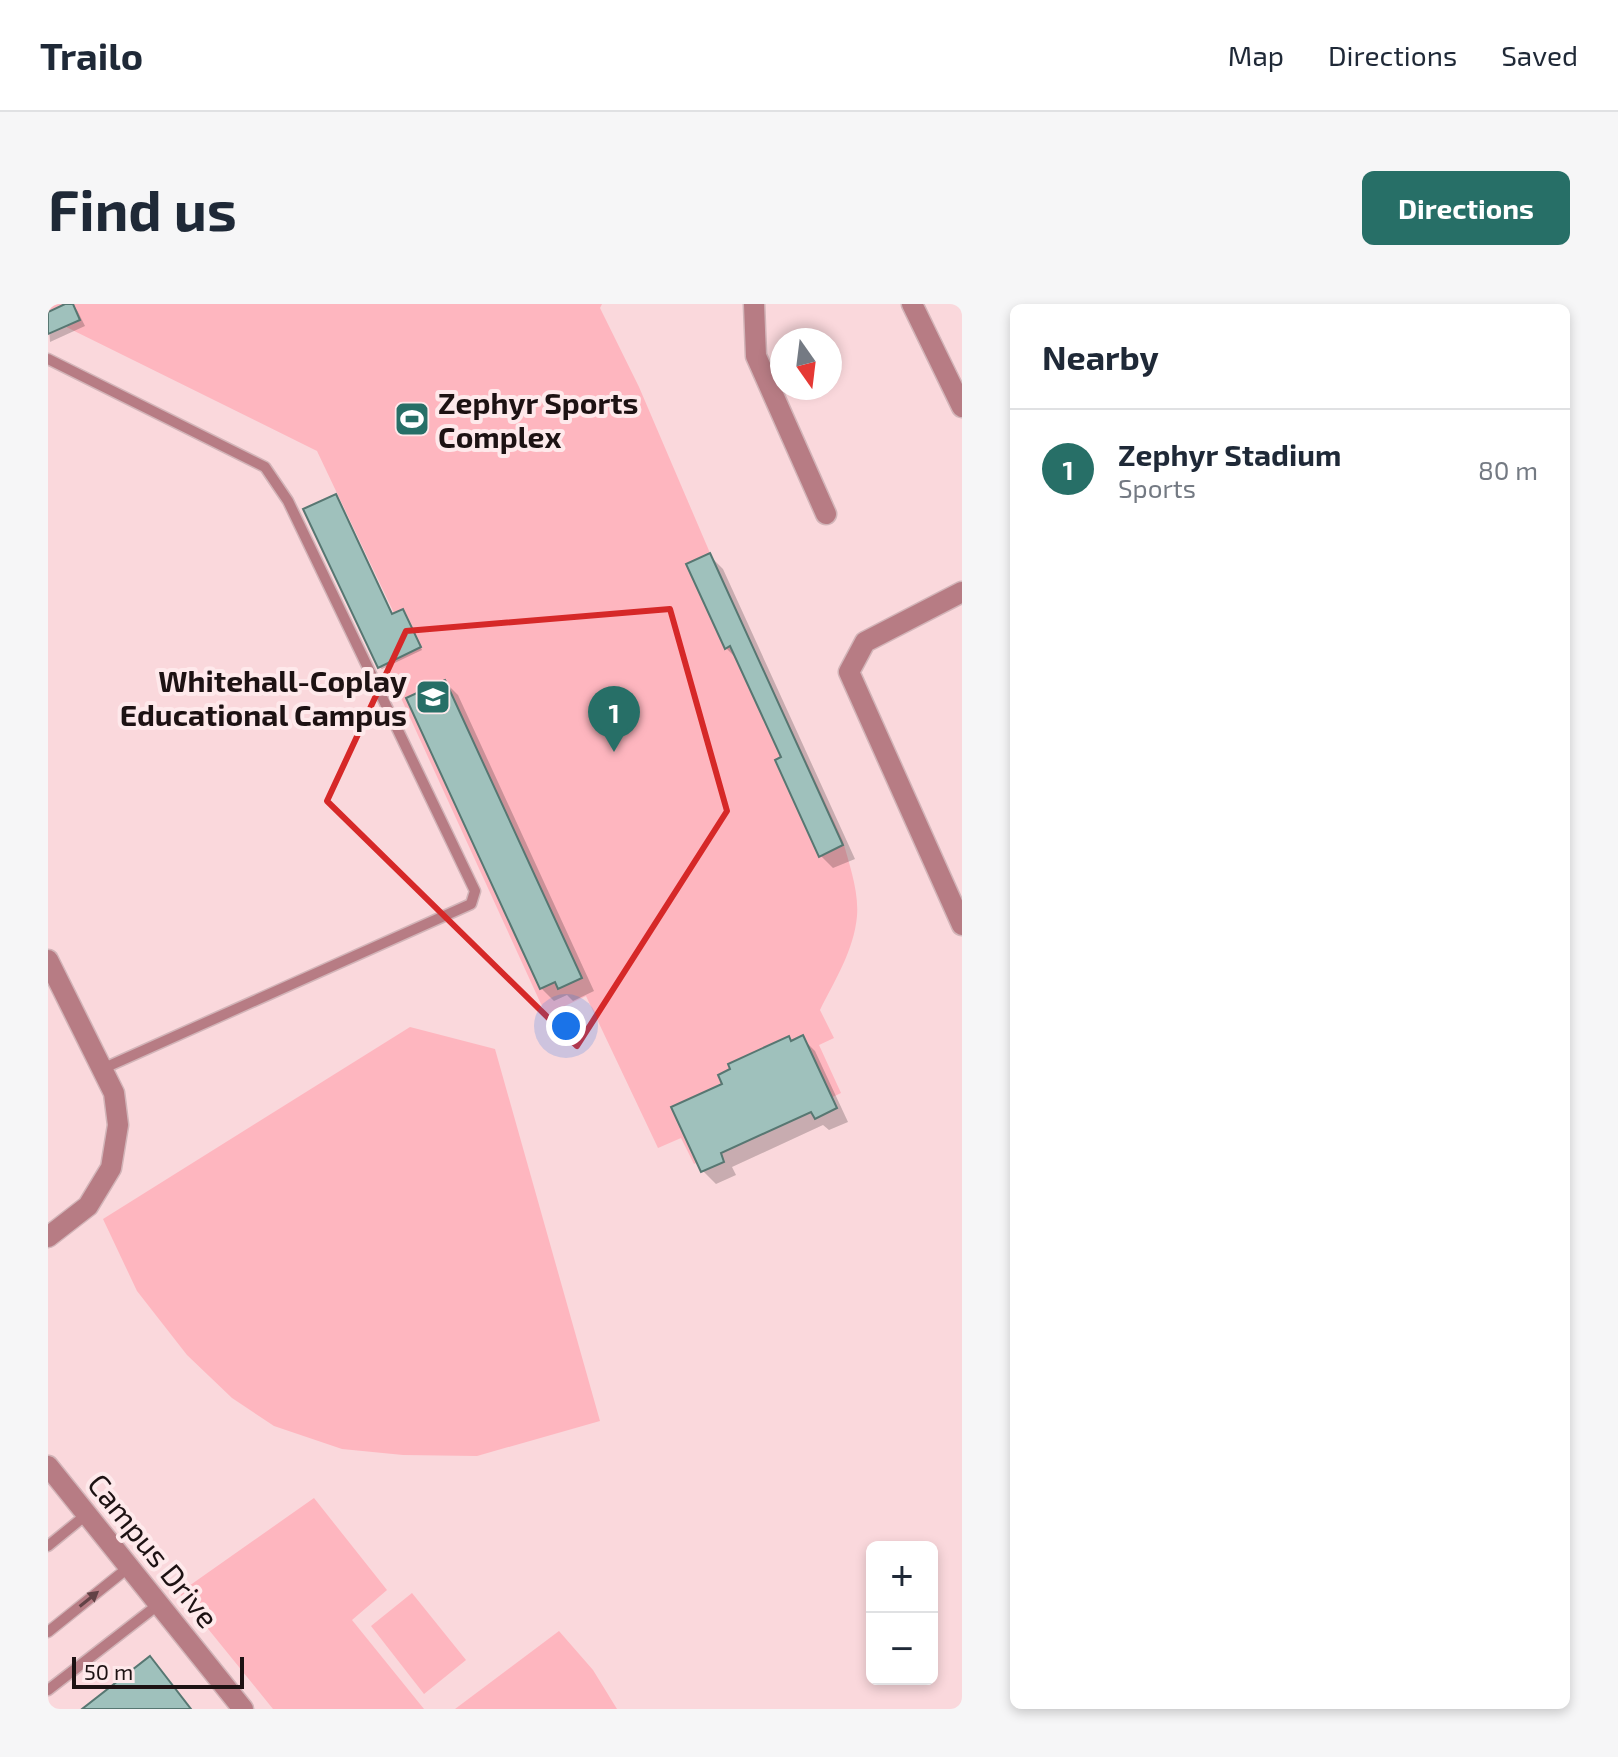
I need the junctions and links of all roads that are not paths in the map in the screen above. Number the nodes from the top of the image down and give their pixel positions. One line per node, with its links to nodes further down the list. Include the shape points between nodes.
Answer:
1 (754, 304): 5 (street, via 756,356)
2 (912, 304): 4 (street)
3 (48, 359): 9 (lane, via 265,467 288,501 475,891 471,904)
4 (962, 407)
5 (826, 514)
6 (962, 592): 7 (street, via 865,642 849,672)
7 (962, 925)
8 (48, 960): 9 (street)
9 (102, 1069): 10 (street, via 114,1093 118,1125 111,1168 88,1206)
10 (48, 1237)
11 (48, 1466): 12 (street, Campus Drive)
12 (87, 1514): 13 (lane); 14 (street, Campus Drive)
13 (48, 1546)
14 (129, 1567): 15 (street, Campus Drive); 16 (lane, one-way to 14)
15 (159, 1604): 17 (lane); 18 (street, Campus Drive)
16 (48, 1632)
17 (48, 1690)
18 (243, 1709)

